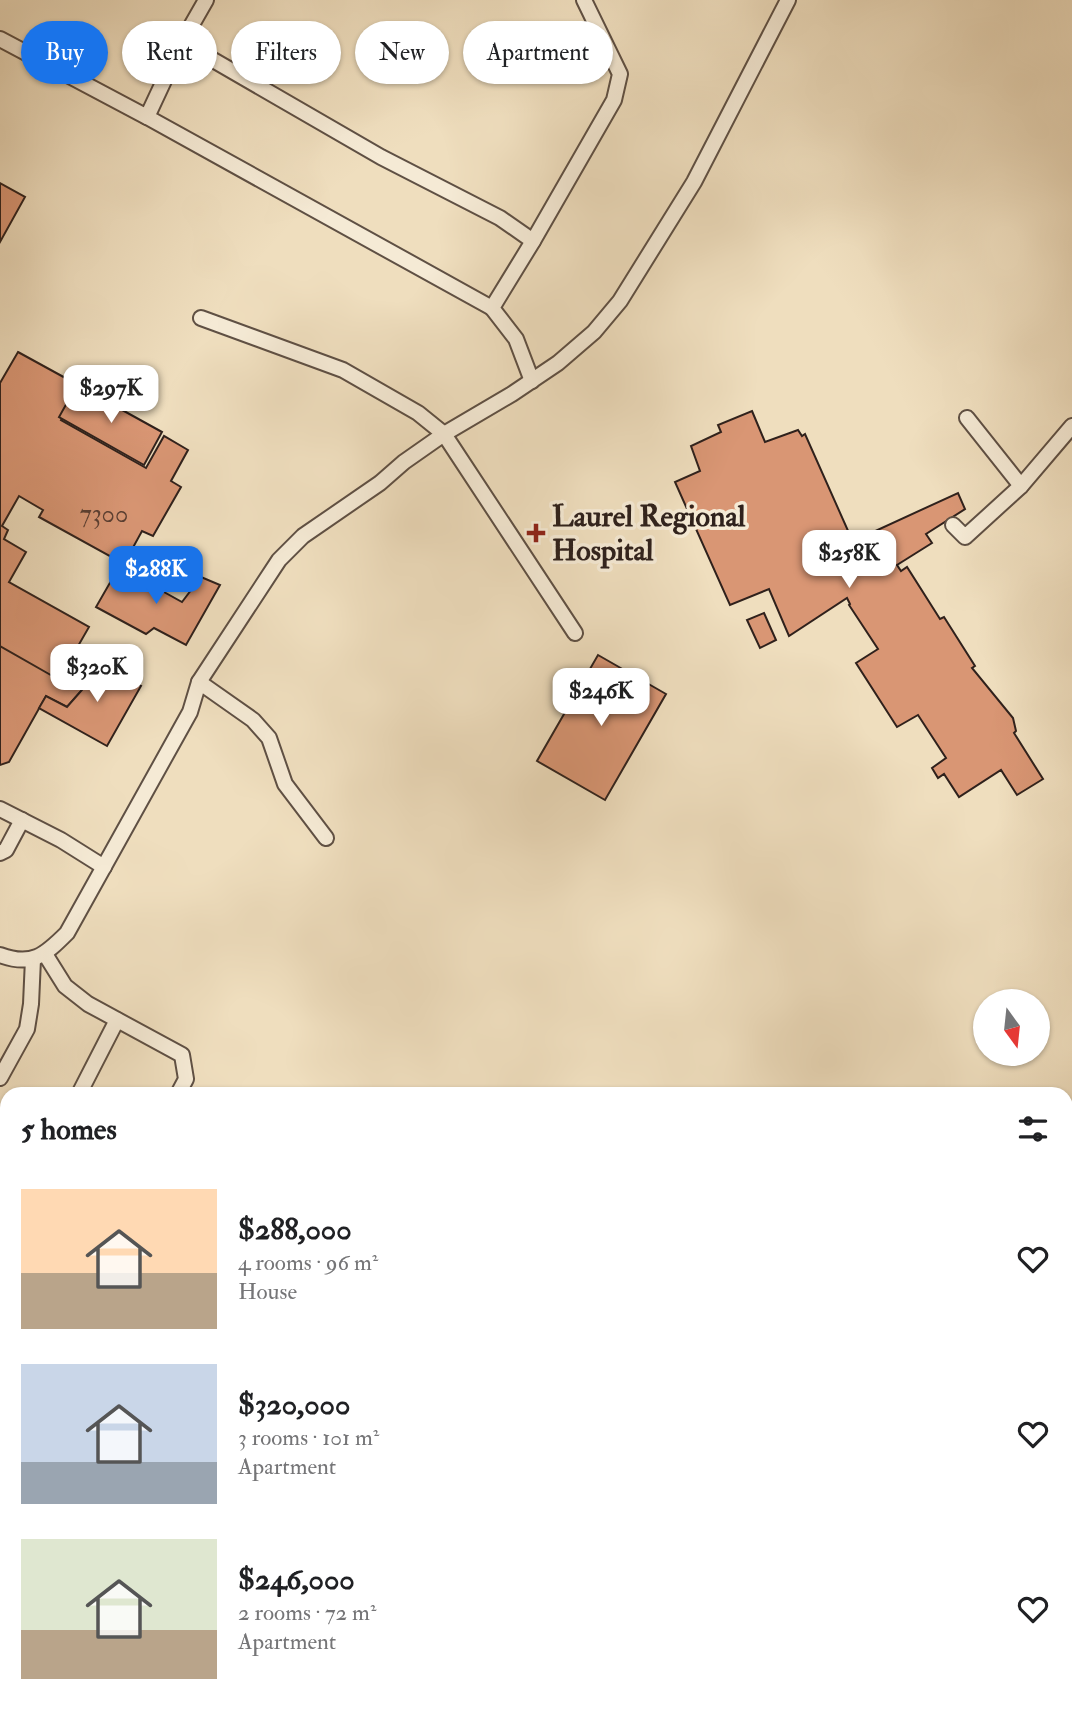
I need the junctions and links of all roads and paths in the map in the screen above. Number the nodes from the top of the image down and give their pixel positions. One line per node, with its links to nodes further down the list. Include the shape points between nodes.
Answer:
1 (205, 0): 4 (lane)
2 (584, 0): 9 (lane, via 620,74 614,100)
3 (788, 0): 12 (lane, via 694,182 620,301 594,332)
4 (193, 21)
5 (0, 39): 8 (lane)
6 (217, 63): 9 (lane, via 381,157 500,218)
7 (162, 84): 8 (lane)
8 (147, 117): 10 (lane)
9 (533, 241): 10 (lane)
10 (492, 308): 12 (lane, via 516,339)
11 (201, 318): 15 (lane, via 343,370 418,413)
12 (532, 381): 15 (lane)
13 (967, 418): 16 (lane)
14 (1072, 426): 16 (lane)
15 (444, 434): 18 (lane); 19 (lane, via 287,552)
16 (1021, 486): 17 (lane, via 965,537)
17 (953, 525)
18 (575, 633)
19 (199, 682): 22 (lane, via 253,720 269,738 285,784); 24 (lane, via 190,712)
20 (0, 808): 21 (lane)
21 (22, 820): 23 (lane); 24 (lane)
22 (327, 838)
23 (0, 853)
24 (104, 867): 26 (lane, via 67,933)
25 (0, 955): 26 (lane, via 14,961)
26 (39, 957): 27 (lane, via 65,986); 28 (lane, via 26,1029)
27 (117, 1020): 29 (lane); 30 (lane, via 182,1055 186,1079)
28 (2, 1069)
29 (83, 1087)
30 (182, 1087)

